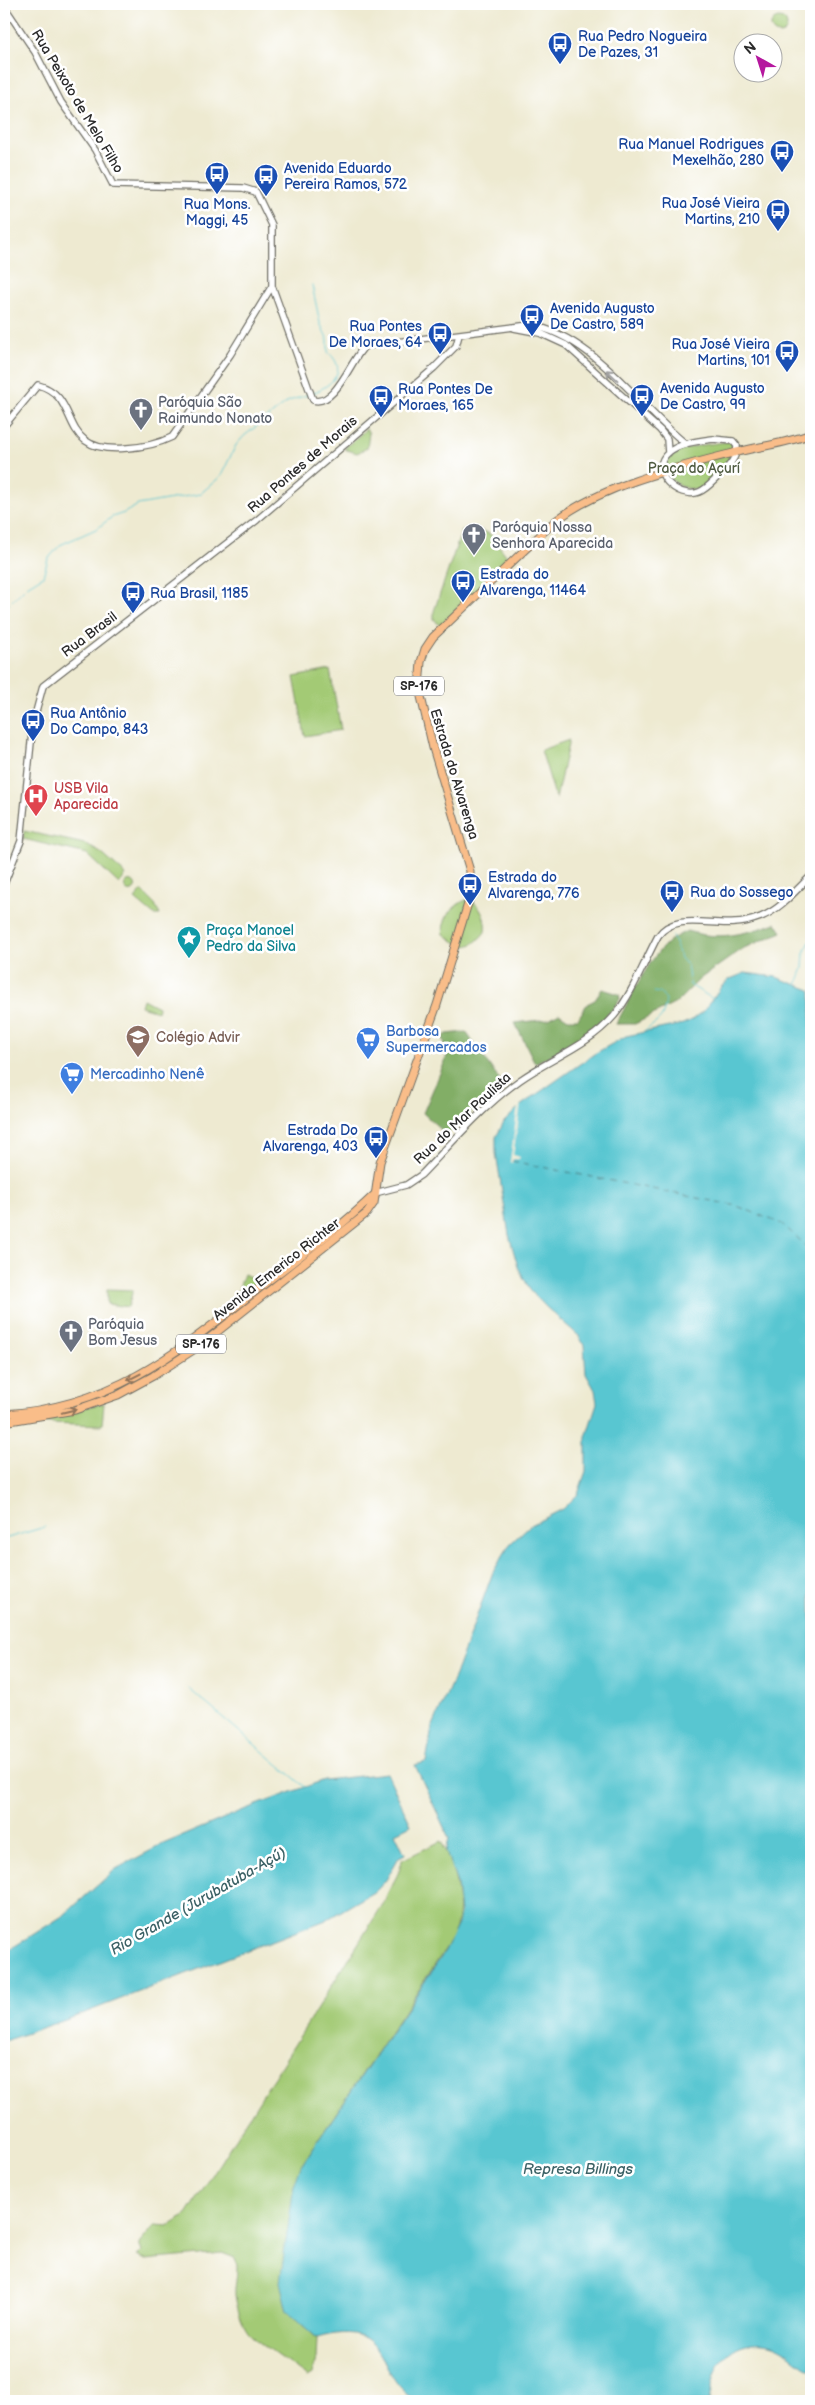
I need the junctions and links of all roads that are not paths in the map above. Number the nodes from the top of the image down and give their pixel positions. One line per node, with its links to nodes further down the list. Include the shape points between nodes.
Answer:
1 (4, 6): 2 (street, Rua Peixoto de Melo Filho, via 35,52 61,102 95,150 113,185 243,188 256,192 272,225)
2 (272, 286): 3 (street, via 312,400 322,400 335,390 365,346); 4 (street, via 178,432 167,440 134,447 95,447 79,434 55,392 38,385)
3 (459, 335): 5 (street, via 514,328 540,333 566,345); 11 (street, Rua Pontes de Morais, via 456,346 404,394 256,521)
4 (4, 426)
5 (663, 428): 7 (street); 9 (street)
6 (811, 434): 8 (main road, Estrada do Alvarenga / SP-176)
7 (686, 444): 8 (street, via 728,439 736,444); 9 (street)
8 (737, 452): 10 (main road, Estrada do Alvarenga / SP-176); 10 (street, via 724,471 696,493 669,484)
9 (668, 453): 10 (street)
10 (660, 474): 14 (main road, Estrada do Alvarenga / SP-176, via 574,507 433,637 426,649 418,679 421,702 470,871 470,896 437,1004 380,1162)
11 (151, 603): 13 (street, Rua Brasil, via 42,686 32,722 20,843)
12 (811, 876): 14 (street, Rua do Mar Paulista, via 782,905 760,917 735,924 677,922 665,928 624,1001 600,1031 501,1094 413,1180)
13 (4, 884)
14 (372, 1196): 15 (main road, Estrada do Alvarenga / SP-176); 16 (main road, Avenida Emerico Richter / SP-176, one-way to 16, via 198,1337 151,1369 80,1400 29,1412)
15 (371, 1210): 17 (main road, Avenida Emerico Richter / SP-176, one-way to 15, via 75,1410 118,1395 153,1376 198,1346)
16 (4, 1414)
17 (4, 1422)

